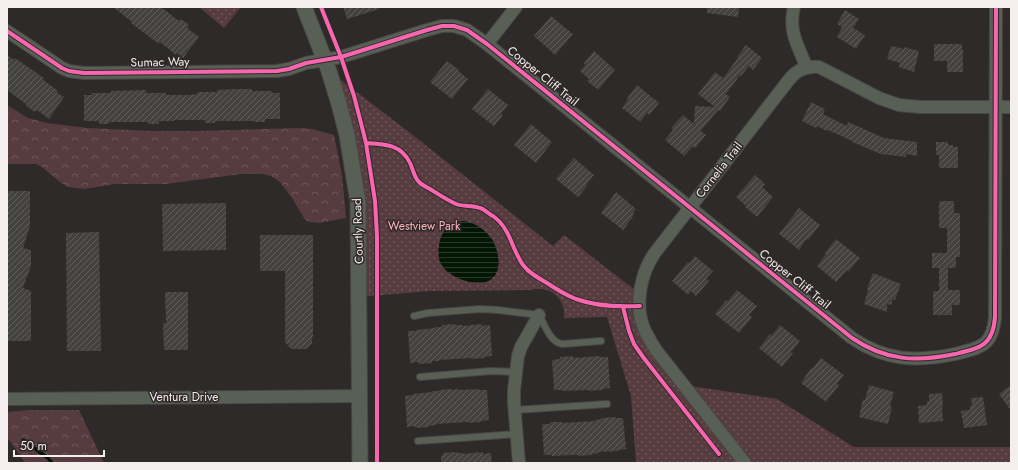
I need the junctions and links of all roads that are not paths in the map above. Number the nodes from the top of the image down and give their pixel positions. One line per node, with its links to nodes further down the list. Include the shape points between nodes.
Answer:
1 (304, 7): 7 (street, Courtly Road)
2 (516, 7): 6 (street)
3 (794, 7): 8 (street, via 793,35)
4 (996, 7): 9 (street, Copper Cliff Trail)
5 (7, 31): 7 (street, Sumac Way, via 62,68 77,72 277,71 306,62)
6 (487, 44): 7 (street, Copper Cliff Trail, via 467,30 442,26); 11 (street, Copper Cliff Trail)
7 (324, 60): 17 (street, Courtly Road, via 347,135 358,202)
8 (807, 68): 9 (street, via 822,69 874,96 894,103 920,107); 11 (street, Cornelia Trail, via 792,76)
9 (995, 107): 10 (street); 11 (street, Copper Cliff Trail, via 994,330 982,346 974,350 914,359 894,357 869,348 837,326)
10 (1011, 107)
11 (690, 207): 23 (street, Cornelia Trail, via 654,254 642,277 642,324 656,350)
12 (539, 315): 13 (lane, via 480,310); 14 (lane, via 558,343); 15 (street, via 519,350)
13 (414, 316)
14 (601, 341)
15 (516, 372): 16 (lane, via 491,371); 20 (street)
16 (420, 377)
17 (360, 396): 18 (street, Ventura Drive); 24 (street, Courtly Road)
18 (7, 399)
19 (607, 404): 20 (lane)
20 (515, 410): 21 (street)
21 (517, 434): 22 (lane); 25 (street)
22 (418, 442)
23 (743, 462)
24 (360, 463)
25 (519, 463)

